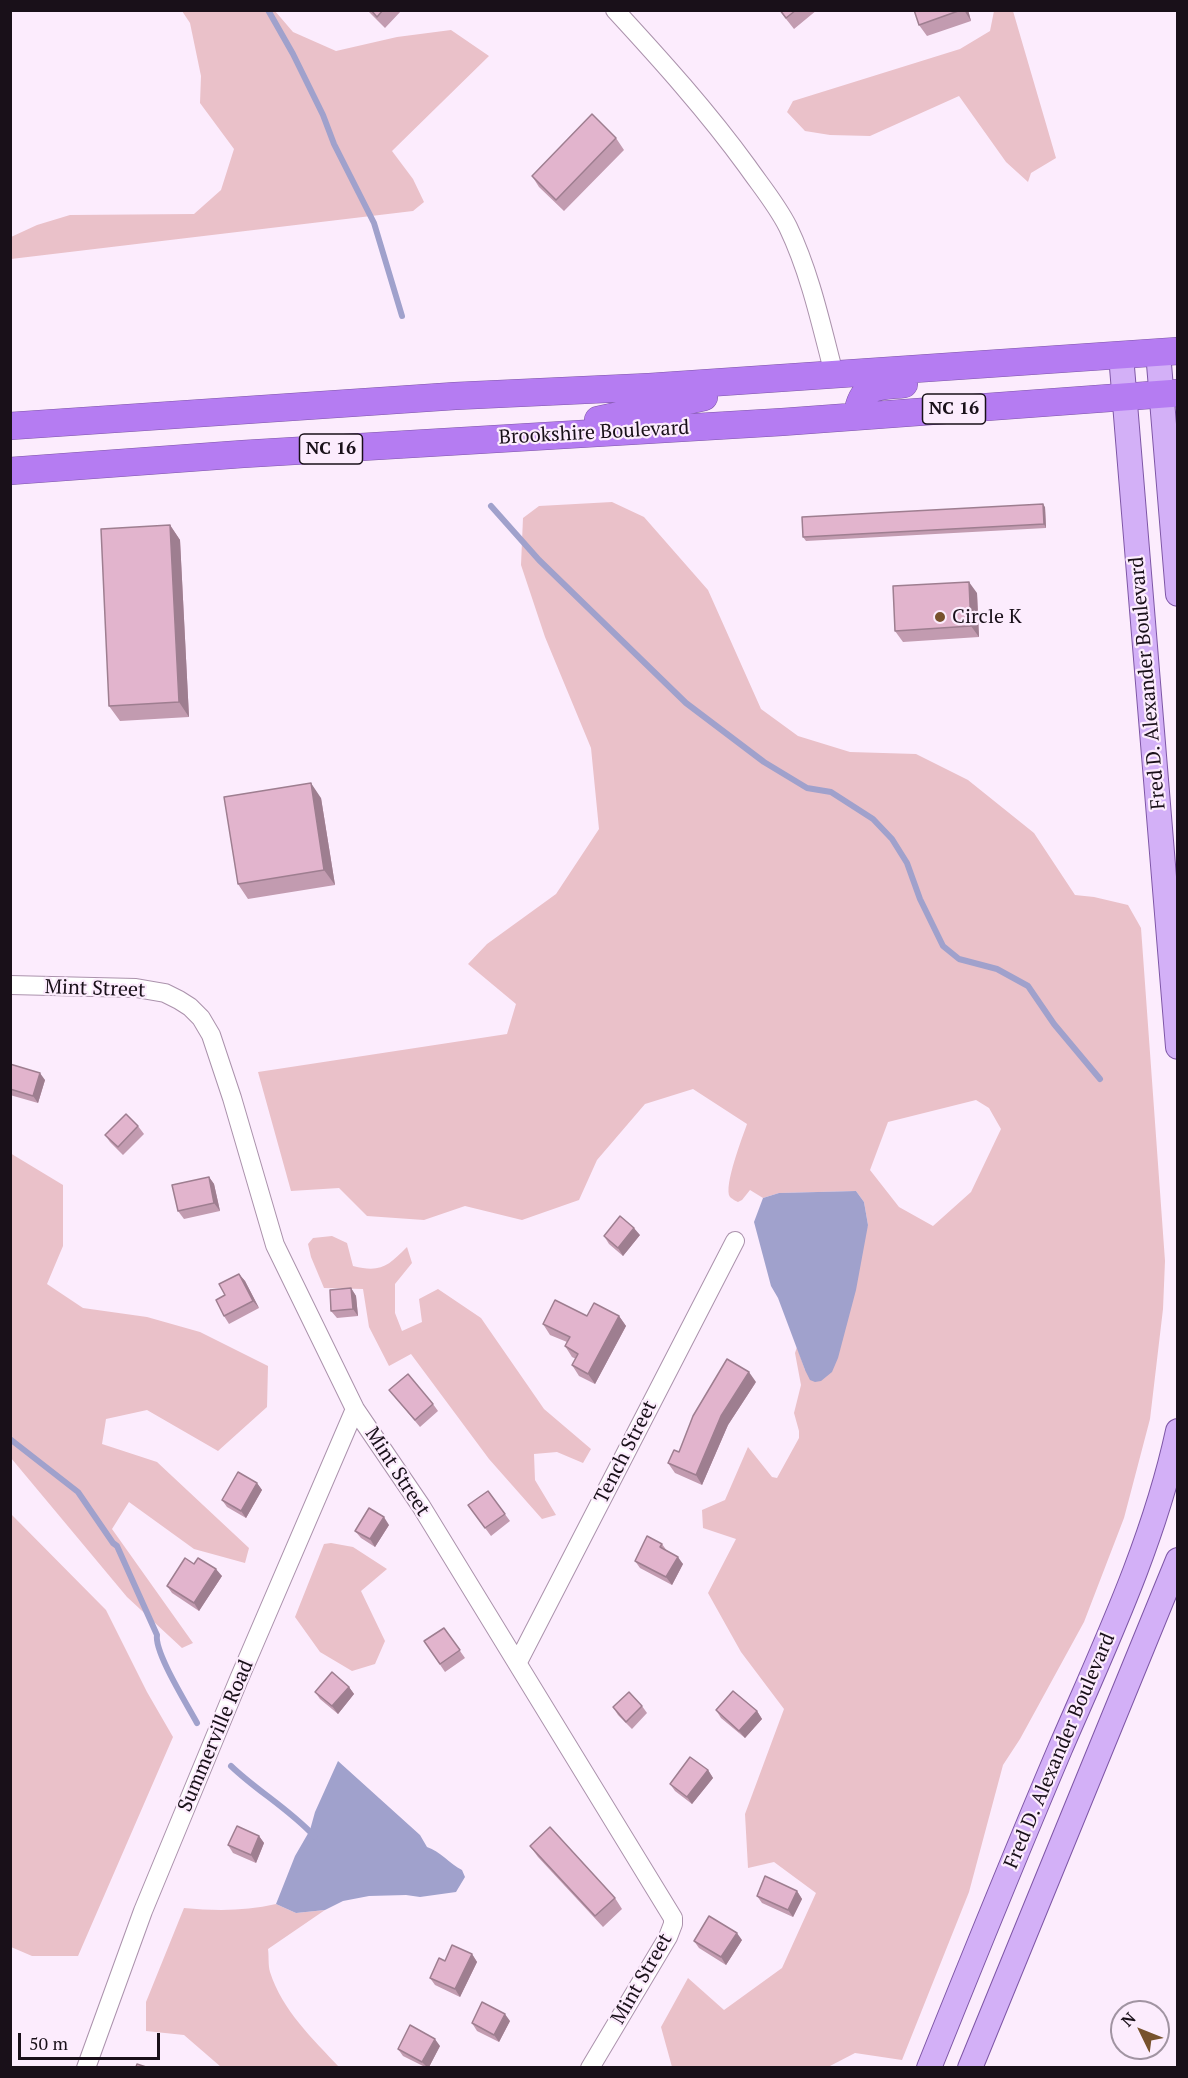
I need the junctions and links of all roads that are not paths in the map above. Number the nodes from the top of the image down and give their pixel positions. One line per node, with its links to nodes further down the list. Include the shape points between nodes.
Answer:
1 (615, 10): 5 (street, via 726,137 786,224 814,298)
2 (1168, 351): 3 (highway, NC 16); 6 (main road, Fred D. Alexander Boulevard)
3 (1121, 354): 4 (highway, NC 16); 7 (main road, Fred D. Alexander Boulevard)
4 (1024, 361): 5 (highway, NC 16); 8 (highway, via 976,381 916,383 870,390 862,396)
5 (834, 374): 9 (highway, NC 16); 10 (highway, via 812,389 701,397)
6 (1169, 393): 7 (highway, Brookshire Boulevard / NC 16); 12 (main road, Fred D. Alexander Boulevard)
7 (1125, 397): 8 (highway, Brookshire Boulevard / NC 16); 14 (main road, Fred D. Alexander Boulevard)
8 (857, 416): 10 (highway, Brookshire Boulevard / NC 16)
9 (10, 426)
10 (524, 437): 11 (highway, Brookshire Boulevard / NC 16)
11 (10, 471)
12 (1178, 594)
13 (10, 985): 16 (street, Mint Street, via 136,988 165,993 179,999 201,1018 211,1035 232,1098 275,1245)
14 (1178, 1047)
15 (735, 1241): 19 (street, Tench Street)
16 (355, 1409): 19 (street, Mint Street); 22 (street, Summerville Road, via 143,1911)
17 (1178, 1431): 20 (main road, Fred D. Alexander Boulevard, via 1138,1565)
18 (1178, 1560): 21 (main road, Fred D. Alexander Boulevard)
19 (518, 1662): 23 (street, Mint Street, via 673,1918 668,1937)
20 (1057, 1757): 21 (main road); 24 (main road, Fred D. Alexander Boulevard)
21 (1091, 1770): 25 (main road, Fred D. Alexander Boulevard)
22 (86, 2067)
23 (590, 2067)
24 (929, 2067)
25 (970, 2067)

